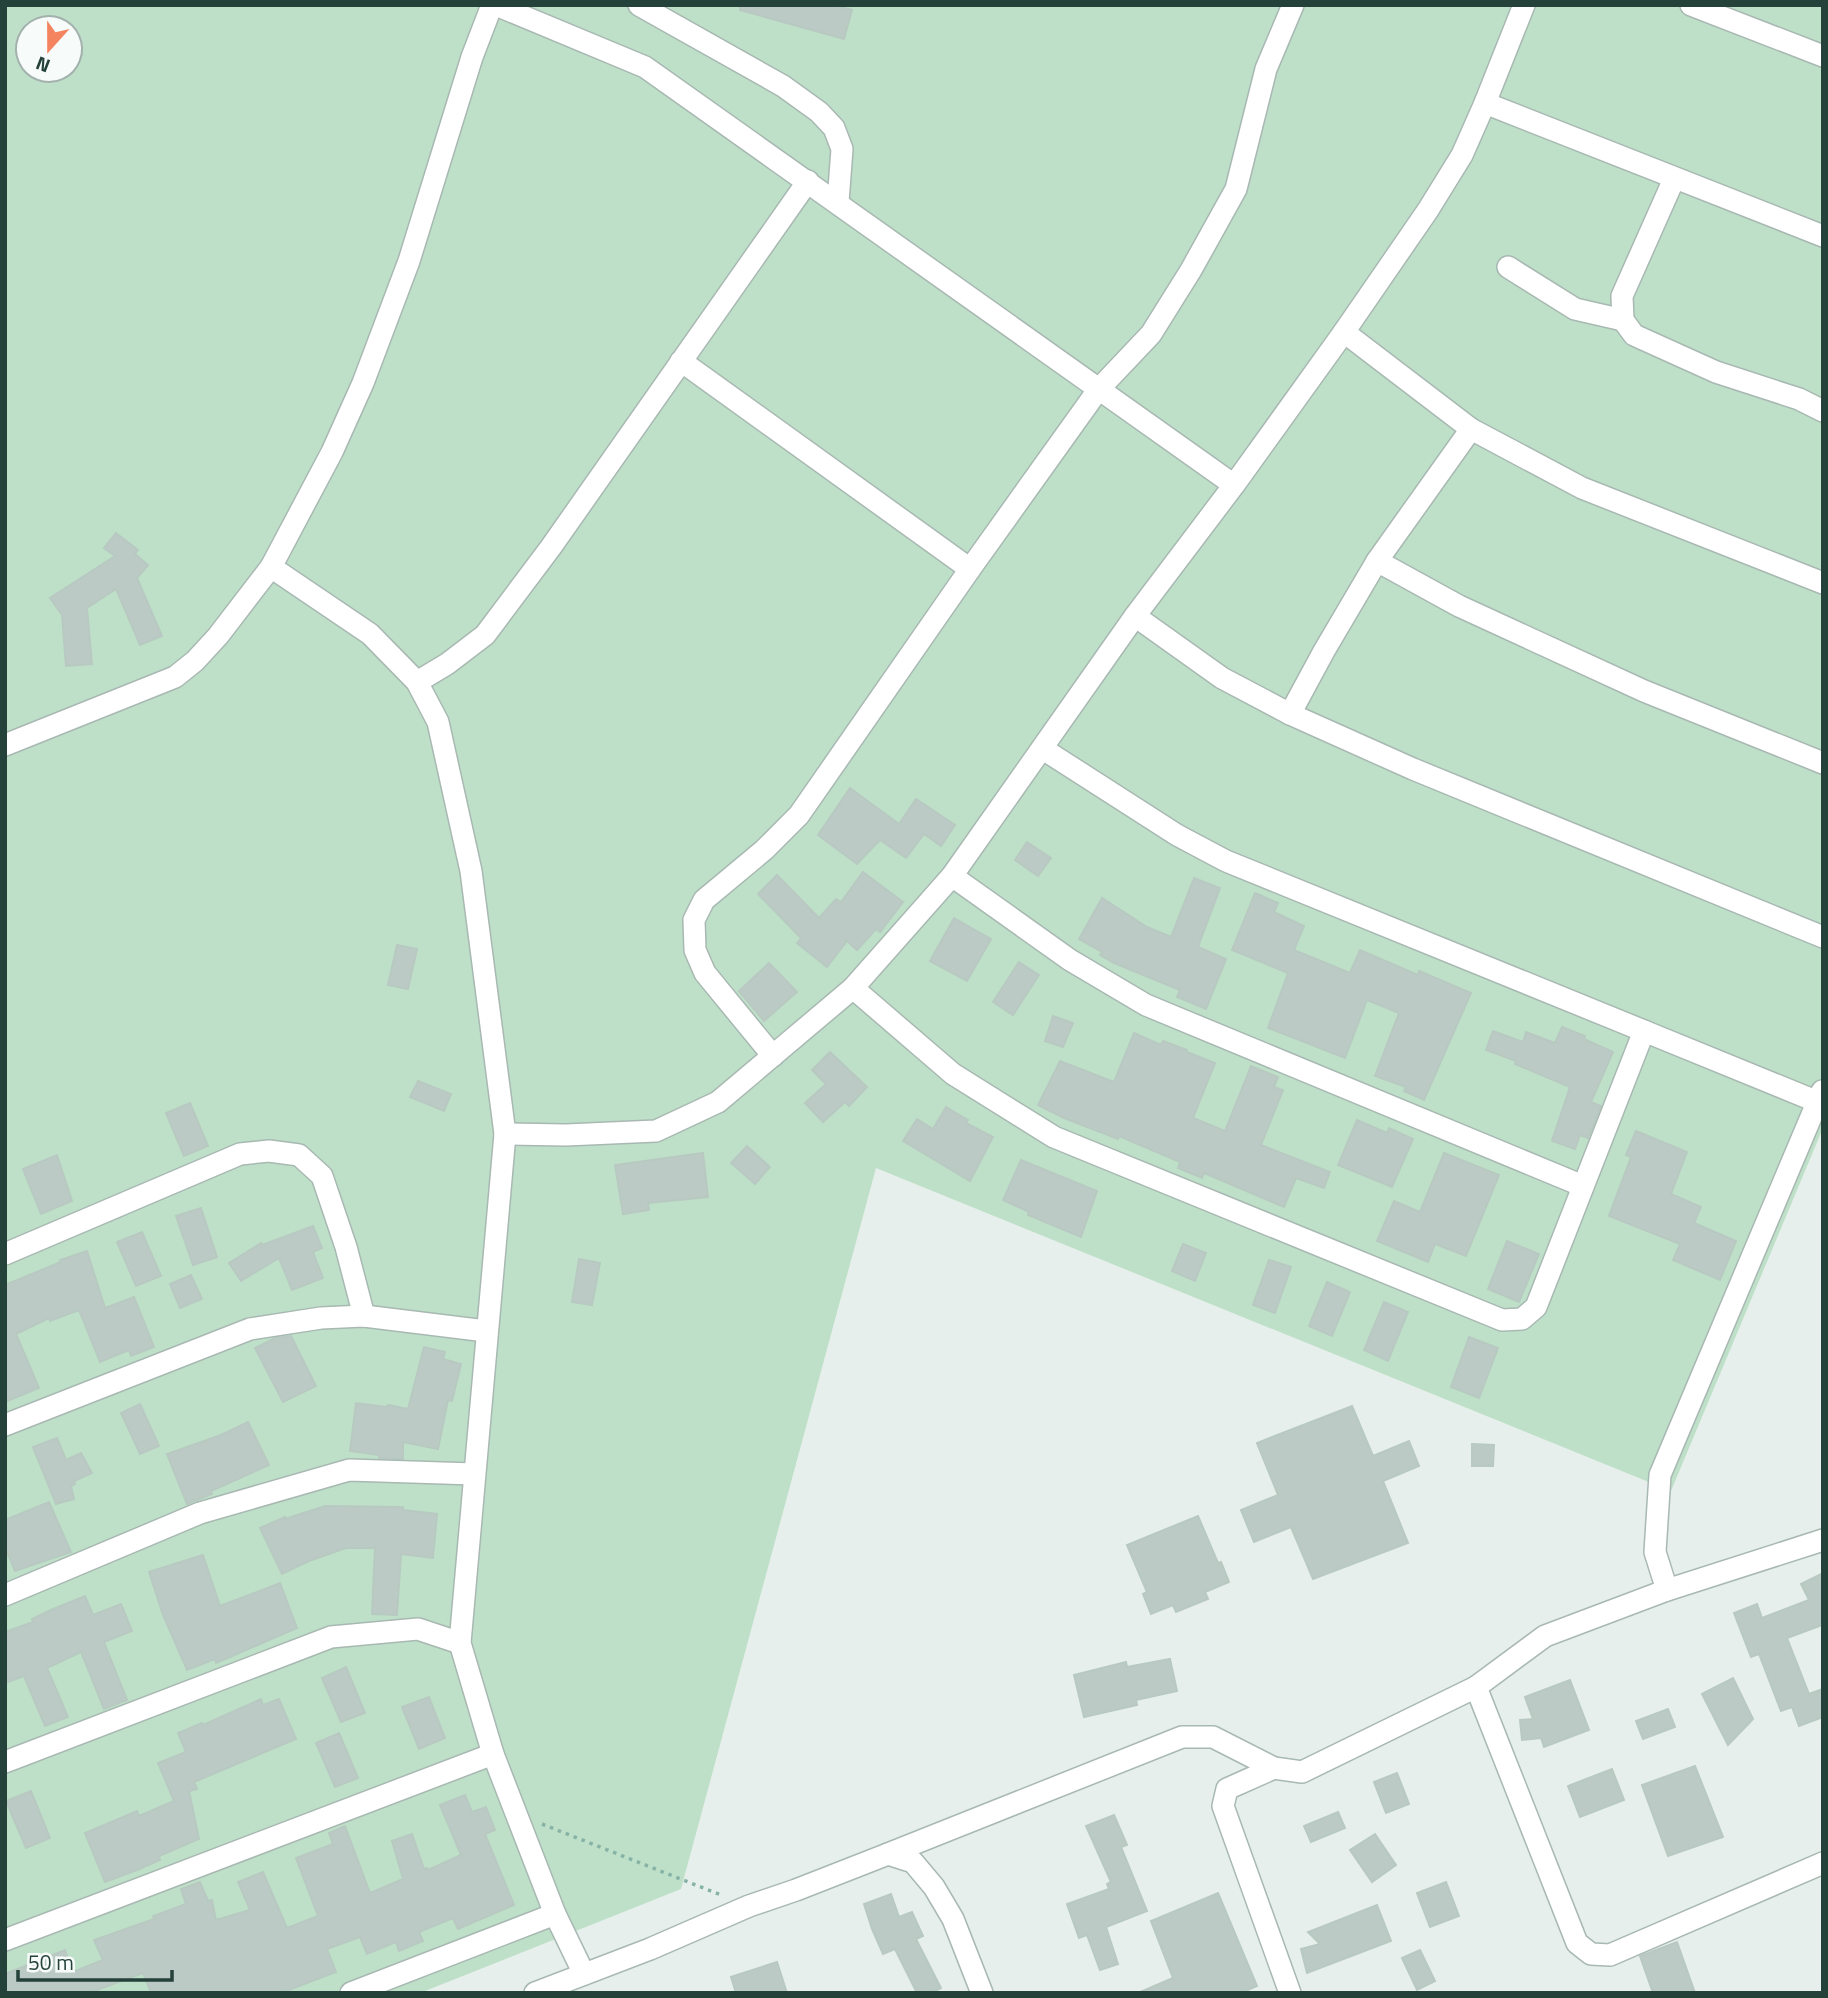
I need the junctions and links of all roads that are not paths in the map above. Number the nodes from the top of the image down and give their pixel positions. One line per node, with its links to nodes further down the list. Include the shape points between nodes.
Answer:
1 (639, 5): 10 (street, via 783,86 819,112 834,128 842,149)
2 (1293, 5): 16 (street, via 1266,69 1236,188 1151,334)
3 (1524, 5): 7 (street)
4 (1691, 5): 6 (street)
5 (507, 7): 9 (street, via 645,67); 21 (street, via 472,57 409,261 363,383)
6 (1823, 56)
7 (1485, 103): 8 (street); 14 (street, via 1462,155)
8 (1674, 179): 11 (street); 13 (street, via 1622,296)
9 (808, 181): 10 (street); 15 (street)
10 (838, 202): 16 (street)
11 (1823, 236)
12 (1508, 267): 13 (street, via 1575,309)
13 (1623, 320): 17 (street, via 1634,335 1716,372)
14 (1344, 332): 18 (street); 19 (street)
15 (681, 361): 22 (street); 25 (street, via 485,635)
16 (1098, 390): 19 (street); 22 (street)
17 (1823, 411)
18 (1471, 429): 20 (street); 23 (street, via 1582,488)
19 (1234, 485): 24 (street)
20 (1377, 561): 26 (street); 29 (street, via 1459,606 1644,691)
21 (271, 567): 25 (street, via 369,634); 27 (street, via 218,636 175,677)
22 (970, 569): 34 (street, via 799,816 704,900 694,920 695,950 705,973)
23 (1823, 583)
24 (1135, 616): 26 (street, via 1222,678); 28 (street)
25 (417, 682): 36 (street, via 438,722 471,871)
26 (1290, 714): 31 (street)
27 (5, 745)
28 (1043, 749): 30 (street); 33 (street, via 1226,861)
29 (1823, 763)
30 (952, 876): 32 (street); 37 (street, via 1070,960 1146,1005)
31 (1823, 937)
32 (853, 988): 34 (street); 37 (street, via 953,1074 1054,1137 1502,1320 1522,1320 1536,1307)
33 (1644, 1031): 35 (street); 37 (street)
34 (773, 1056): 36 (street, via 718,1102 656,1131)
35 (1821, 1096): 44 (street, via 1660,1475 1655,1552)
36 (505, 1134): 40 (street)
37 (1583, 1186)
38 (5, 1254): 39 (street, via 240,1154 299,1155 322,1175)
39 (364, 1316): 40 (street); 41 (street, via 250,1329)
40 (486, 1331): 42 (street)
41 (5, 1425)
42 (474, 1474): 45 (street, via 348,1470 200,1513); 46 (street)
43 (1823, 1540): 44 (street)
44 (1667, 1590): 47 (street, via 1545,1636)
45 (5, 1595)
46 (460, 1643): 48 (street); 49 (street, via 418,1629 331,1637)
47 (1476, 1687): 50 (street, via 1302,1772); 52 (street, via 1577,1943 1591,1954 1610,1955)
48 (493, 1754): 53 (street); 54 (street)
49 (5, 1762)
50 (1274, 1768): 51 (street, via 1213,1737 1182,1737); 59 (street, via 1227,1789 1223,1805)
51 (888, 1854): 55 (street); 58 (street, via 914,1862 934,1887 953,1919)
52 (1823, 1863)
53 (555, 1914): 55 (street); 56 (street)
54 (5, 1940)
55 (584, 1974): 57 (street)
56 (351, 1993)
57 (535, 1993)
58 (982, 1993)
59 (1290, 1993)

